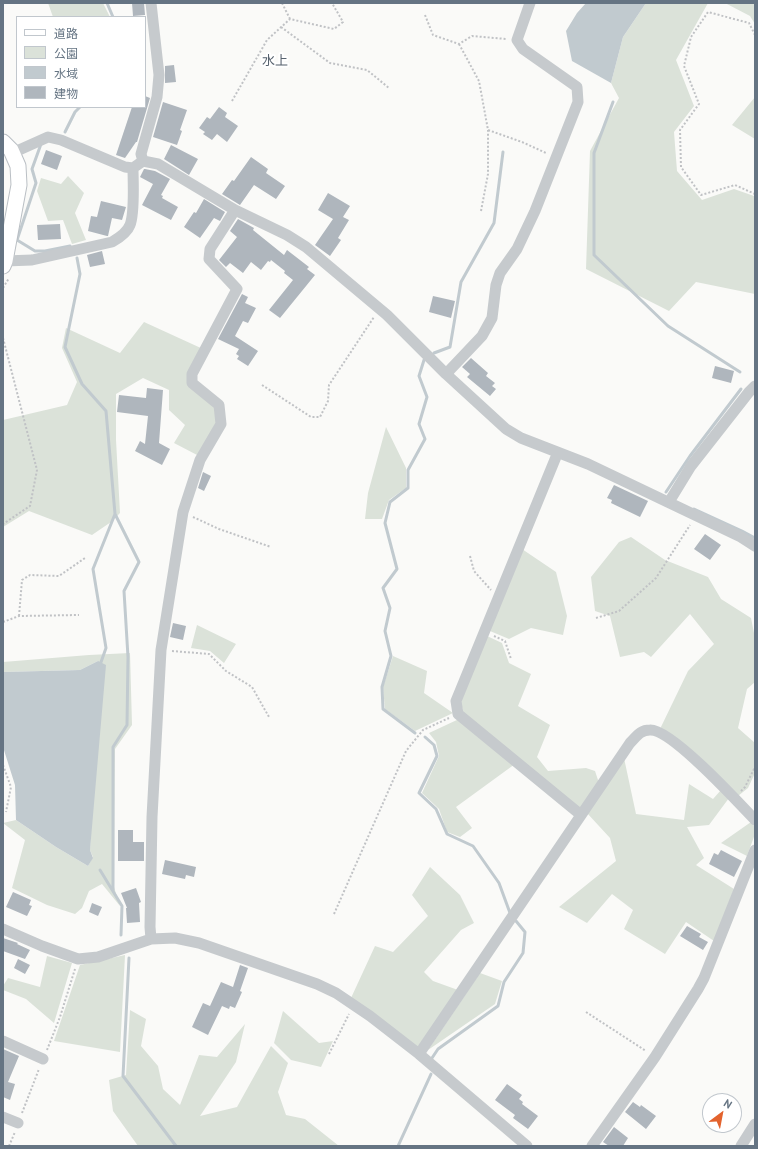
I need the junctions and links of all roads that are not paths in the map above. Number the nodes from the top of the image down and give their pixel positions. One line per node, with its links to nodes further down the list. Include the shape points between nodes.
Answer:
1 (151, 3): 4 (street, via 159,74 157,97 141,154)
2 (530, 3): 8 (street, via 517,40 523,49 577,87 578,102 517,250 500,273 492,318 482,336)
3 (7, 146): 5 (street, via 19,150 48,137); 7 (street, via 18,166 19,185)
4 (143, 161): 5 (street); 6 (street, via 158,164)
5 (133, 168): 7 (street, via 133,211 130,225 122,236 112,242)
6 (236, 210): 8 (street, via 306,248 379,309); 17 (street, via 210,249 210,259 237,289 192,374 192,383 219,405 221,424 200,460 183,512 161,650 152,817)
7 (4, 264)
8 (446, 374): 10 (street, via 506,429 521,438)
9 (755, 386): 11 (street, via 691,466)
10 (558, 452): 11 (street); 13 (street, via 456,701 458,714)
11 (669, 502): 12 (street)
12 (755, 546)
13 (581, 815): 14 (street, via 630,743 640,732 652,730 666,736 689,754); 19 (street)
14 (755, 820)
15 (755, 850): 25 (street, via 704,978 655,1057)
16 (3, 929): 17 (street, via 78,959 98,957)
17 (151, 939): 19 (street, via 175,938 199,943 317,984 353,1004)
18 (3, 1042): 20 (street)
19 (419, 1054): 24 (street)
20 (43, 1059)
21 (3, 1117): 22 (street)
22 (18, 1123)
23 (755, 1124): 26 (street)
24 (526, 1146)
25 (592, 1146)
26 (741, 1146)

